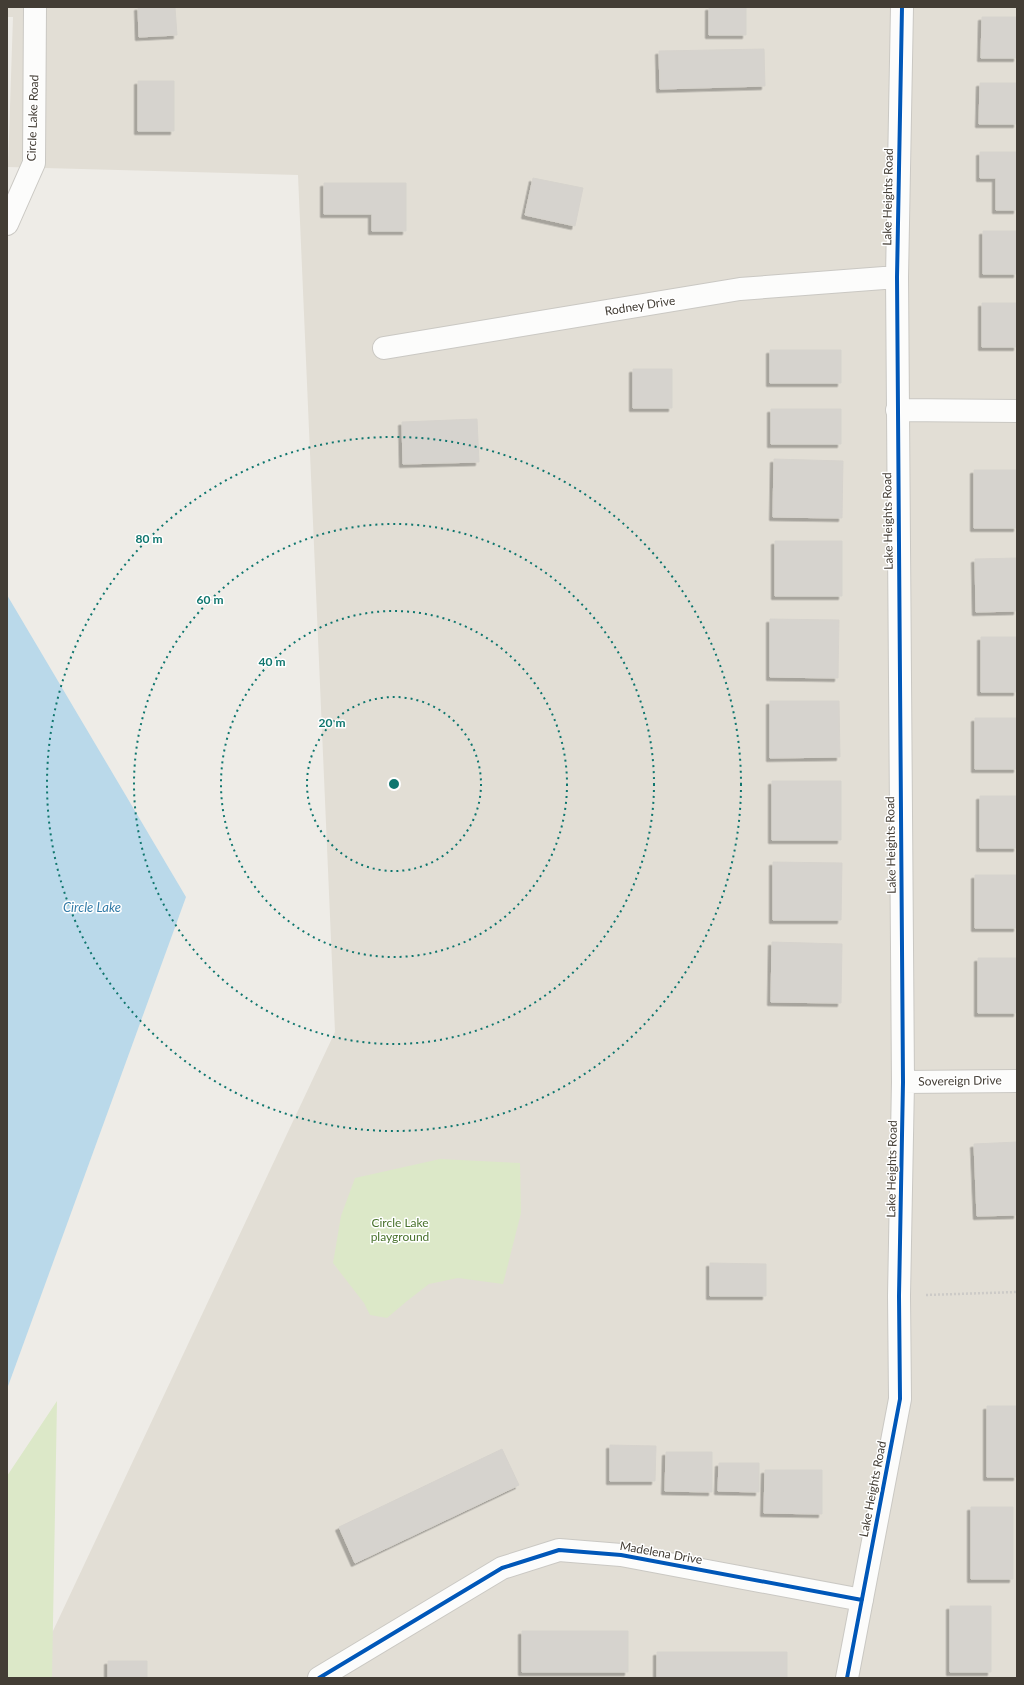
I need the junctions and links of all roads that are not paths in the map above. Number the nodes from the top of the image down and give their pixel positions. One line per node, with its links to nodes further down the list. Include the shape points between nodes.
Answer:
1 (35, 7): 3 (street, Circle Lake Road, via 34,163)
2 (902, 7): 4 (street, Lake Heights Road)
3 (7, 224)
4 (897, 278): 5 (street, Rodney Drive, via 740,290); 6 (street, Lake Heights Road)
5 (384, 348)
6 (897, 410): 7 (street); 9 (street, Lake Heights Road)
7 (1017, 411)
8 (1017, 1081): 9 (street, Sovereign Drive)
9 (903, 1082): 10 (street, Lake Heights Road, via 900,1399)
10 (862, 1600): 11 (street, Madelena Drive, via 621,1555 559,1550 502,1568); 12 (street, Lake Heights Road)
11 (319, 1678)
12 (847, 1678)

